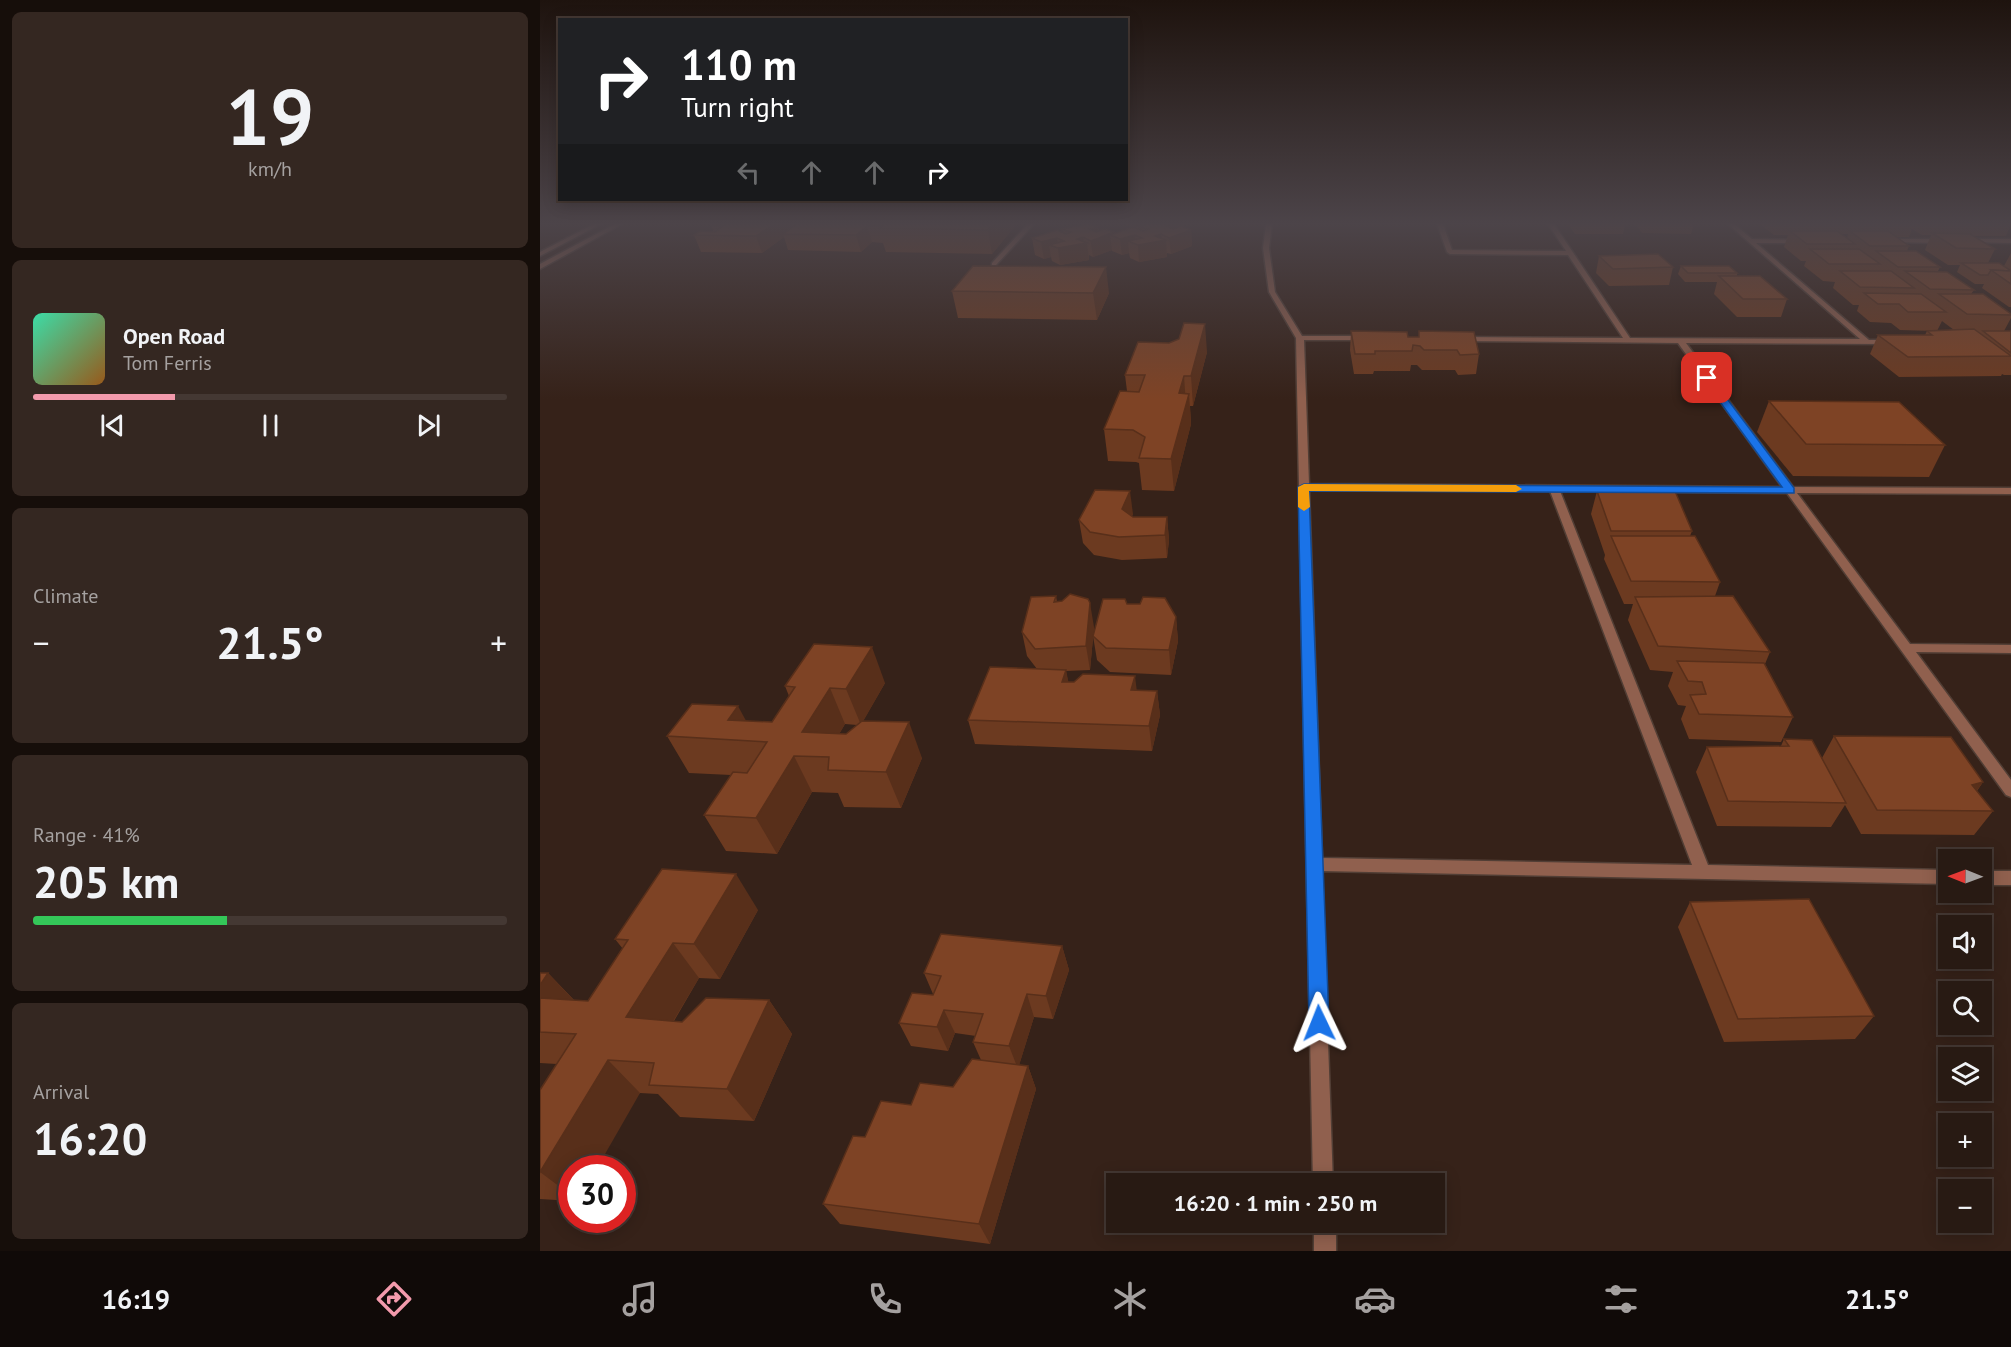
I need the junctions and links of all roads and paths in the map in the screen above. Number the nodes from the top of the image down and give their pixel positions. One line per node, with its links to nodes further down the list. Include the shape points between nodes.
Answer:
1 (1271, 282): 4 (street)
2 (1590, 282): 7 (street)
3 (1798, 282): 9 (street)
4 (1300, 338): 5 (street); 11 (street)
5 (1370, 338)
6 (1452, 339): 7 (street)
7 (1628, 340): 8 (street)
8 (1680, 340): 9 (street); 13 (street)
9 (1867, 342): 10 (street)
10 (1903, 342)
11 (1304, 487): 12 (street); 18 (street)
12 (1554, 489): 13 (street); 19 (street)
13 (1790, 491): 14 (street); 15 (street)
14 (2011, 491)
15 (1905, 648): 16 (street); 17 (street)
16 (2011, 649)
17 (2011, 791)
18 (1314, 864): 19 (street); 23 (street)
19 (1703, 872): 20 (street)
20 (1938, 877)
21 (1992, 878): 22 (street)
22 (2011, 878)
23 (1323, 1173)
24 (1325, 1233): 25 (street)
25 (1325, 1251)

